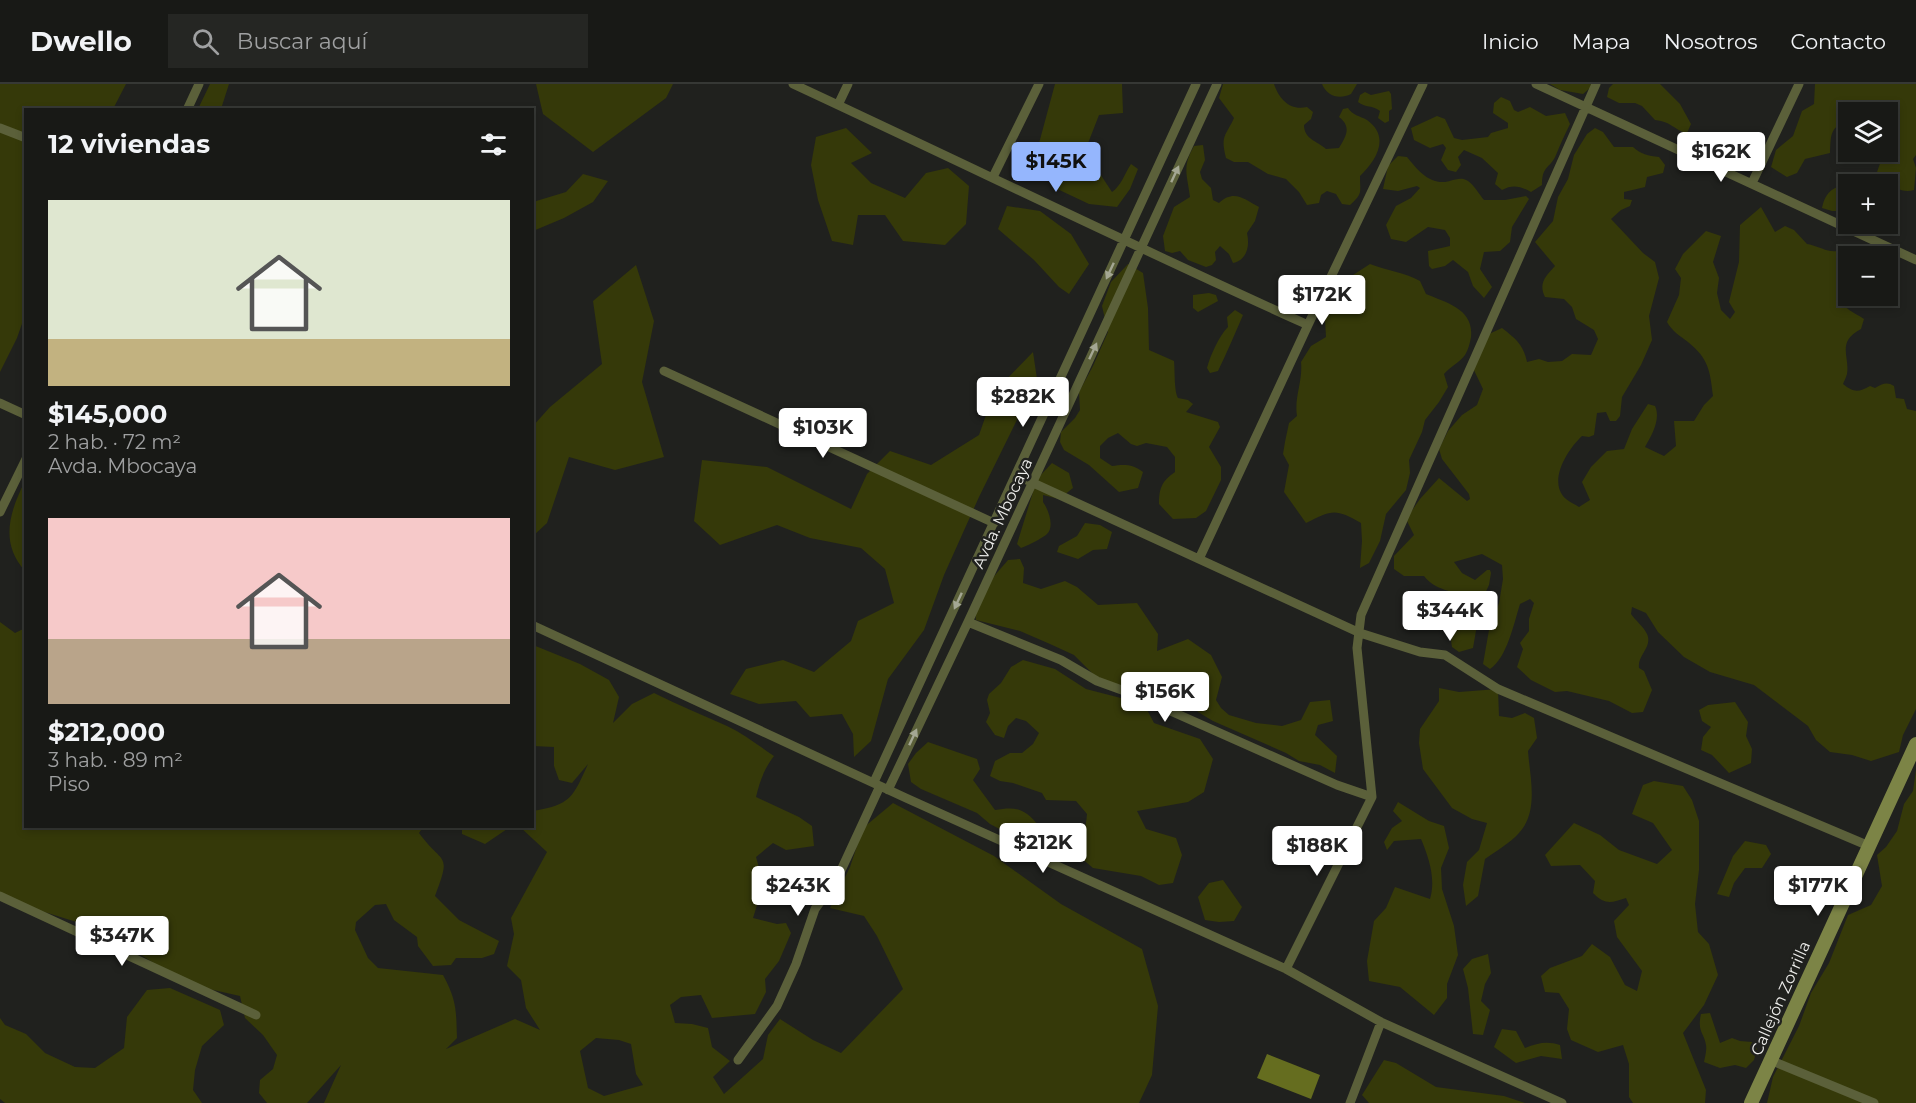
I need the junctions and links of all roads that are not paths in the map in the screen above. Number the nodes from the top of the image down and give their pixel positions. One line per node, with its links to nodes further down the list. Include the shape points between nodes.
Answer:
1 (199, 84): 13 (street)
2 (793, 84): 11 (street)
3 (848, 84): 11 (street)
4 (1039, 84): 16 (street)
5 (1196, 84): 18 (street)
6 (1217, 84): 19 (street, Avda. Mbocaya, one-way to 6)
7 (1423, 84): 21 (street)
8 (1536, 84): 12 (street)
9 (1596, 84): 12 (street)
10 (1799, 84): 17 (street)
11 (838, 105): 16 (street)
12 (1585, 106): 17 (street); 33 (street, via 1360,615)
13 (188, 108)
14 (0, 128): 15 (street)
15 (24, 137)
16 (993, 177): 18 (street)
17 (1752, 183): 20 (street)
18 (1124, 241): 19 (street); 26 (street, one-way to 26)
19 (1141, 249): 21 (street); 27 (street, Avda. Mbocaya, one-way to 19)
20 (1916, 260)
21 (1308, 325): 30 (street)
22 (664, 371): 29 (street)
23 (0, 403): 24 (street)
24 (24, 414)
25 (24, 463): 28 (street)
26 (1016, 475): 27 (street); 29 (street)
27 (1032, 481): 30 (street); 31 (street, Avda. Mbocaya)
28 (0, 512)
29 (994, 523): 35 (street, one-way to 35)
30 (1199, 559): 33 (street)
31 (968, 622): 35 (street, Avda. Mbocaya, one-way to 31); 36 (street)
32 (534, 626): 35 (street)
33 (1360, 633): 36 (street, via 1358,648); 37 (street, via 1420,652 1445,655 1498,689)
34 (1916, 744): 37 (street, Callejón Zorrilla)
35 (881, 786): 39 (street); 42 (street, via 837,879 815,909 777,1006)
36 (1372, 797): 39 (street)
37 (1869, 846): 43 (street, Callejón Zorrilla)
38 (0, 896): 40 (street)
39 (1286, 969): 41 (street)
40 (256, 1015)
41 (1381, 1022): 44 (street); 45 (street)
42 (738, 1060)
43 (1770, 1060): 46 (street, Callejón Zorrilla); 47 (street)
44 (1350, 1103)
45 (1562, 1103)
46 (1751, 1103)
47 (1874, 1103)

